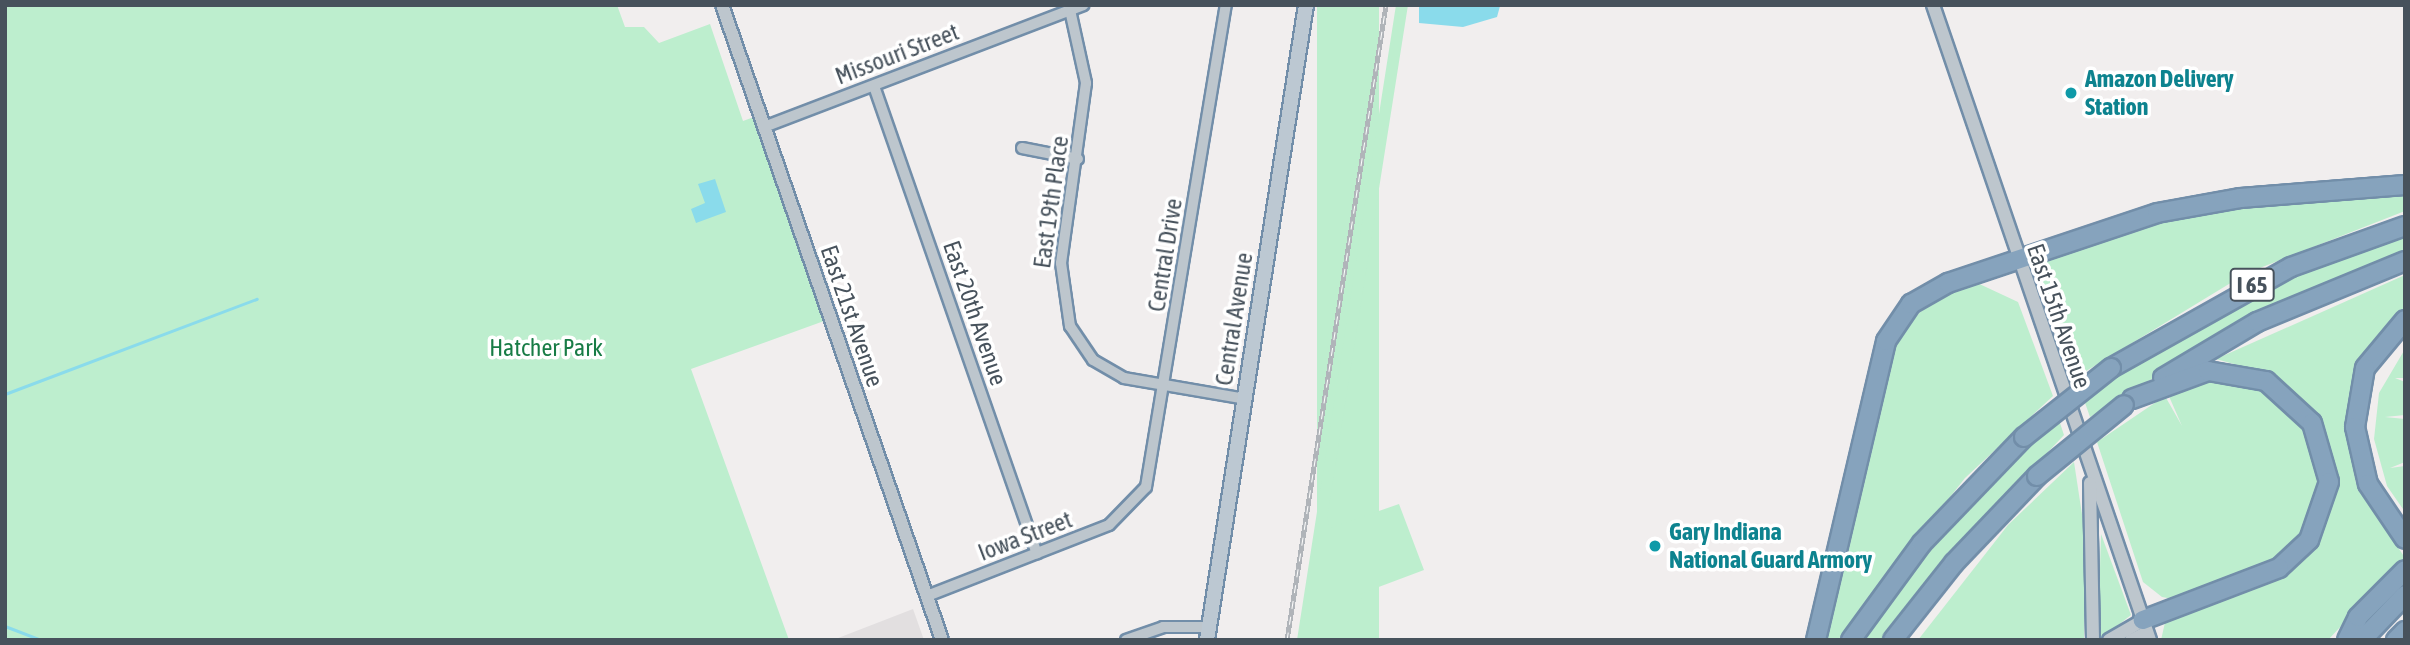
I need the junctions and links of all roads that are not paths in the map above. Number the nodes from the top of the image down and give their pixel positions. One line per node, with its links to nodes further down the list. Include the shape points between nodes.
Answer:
1 (722, 5): 8 (street, East 21st Avenue)
2 (1084, 5): 6 (street, Missouri Street)
3 (1226, 5): 17 (street, Central Drive)
4 (1306, 5): 18 (main road, Central Avenue)
5 (1933, 5): 13 (street, East 15th Avenue)
6 (1070, 10): 7 (street, Missouri Street); 10 (street, East 19th Place, via 1086,83)
7 (874, 86): 8 (street, Missouri Street); 24 (street, East 20th Avenue)
8 (764, 127): 27 (street, East 21st Avenue)
9 (1022, 148): 10 (street)
10 (1077, 159): 17 (street, East 19th Place, via 1061,263 1070,326 1103,368)
11 (2405, 185): 13 (highway, via 2201,204)
12 (2405, 226): 35 (highway, I 65, bridge, via 2291,267 2111,368 2025,437 1922,543)
13 (2017, 258): 20 (street, East 15th Avenue); 34 (highway, via 1928,291 1896,321 1877,375)
14 (2405, 261): 19 (highway, I 65, via 2257,323)
15 (2405, 320): 23 (highway, via 2365,368 2355,427 2368,484)
16 (2405, 332): 22 (highway, via 2382,355 2365,420 2376,480)
17 (1166, 387): 18 (street, East 19th Place); 21 (street, Central Drive, via 1152,472)
18 (1245, 399): 31 (main road, Central Avenue)
19 (2128, 402): 25 (highway, I 65, bridge, via 2036,477); 29 (highway, via 2208,371 2266,380 2312,423 2329,482 2309,540 2279,568)
20 (2089, 469): 29 (street, East 15th Avenue); 38 (street)
21 (1133, 507): 24 (street, Iowa Street, via 1109,525)
22 (2405, 525)
23 (2405, 539)
24 (1037, 553): 27 (street, Iowa Street)
25 (1954, 563): 36 (highway, I 65); 37 (highway)
26 (2405, 570): 41 (highway, via 2358,617)
27 (927, 596): 32 (street, East 21st Avenue)
28 (2405, 596): 42 (highway)
29 (2147, 630): 39 (street); 40 (street)
30 (2405, 631): 43 (highway)
31 (1208, 633): 33 (street, via 1163,627)
32 (942, 640)
33 (1126, 640)
34 (1816, 640)
35 (1851, 640)
36 (1893, 640)
37 (1908, 640)
38 (2094, 640)
39 (2109, 640)
40 (2130, 640)
41 (2347, 640)
42 (2362, 640)
43 (2396, 640)

